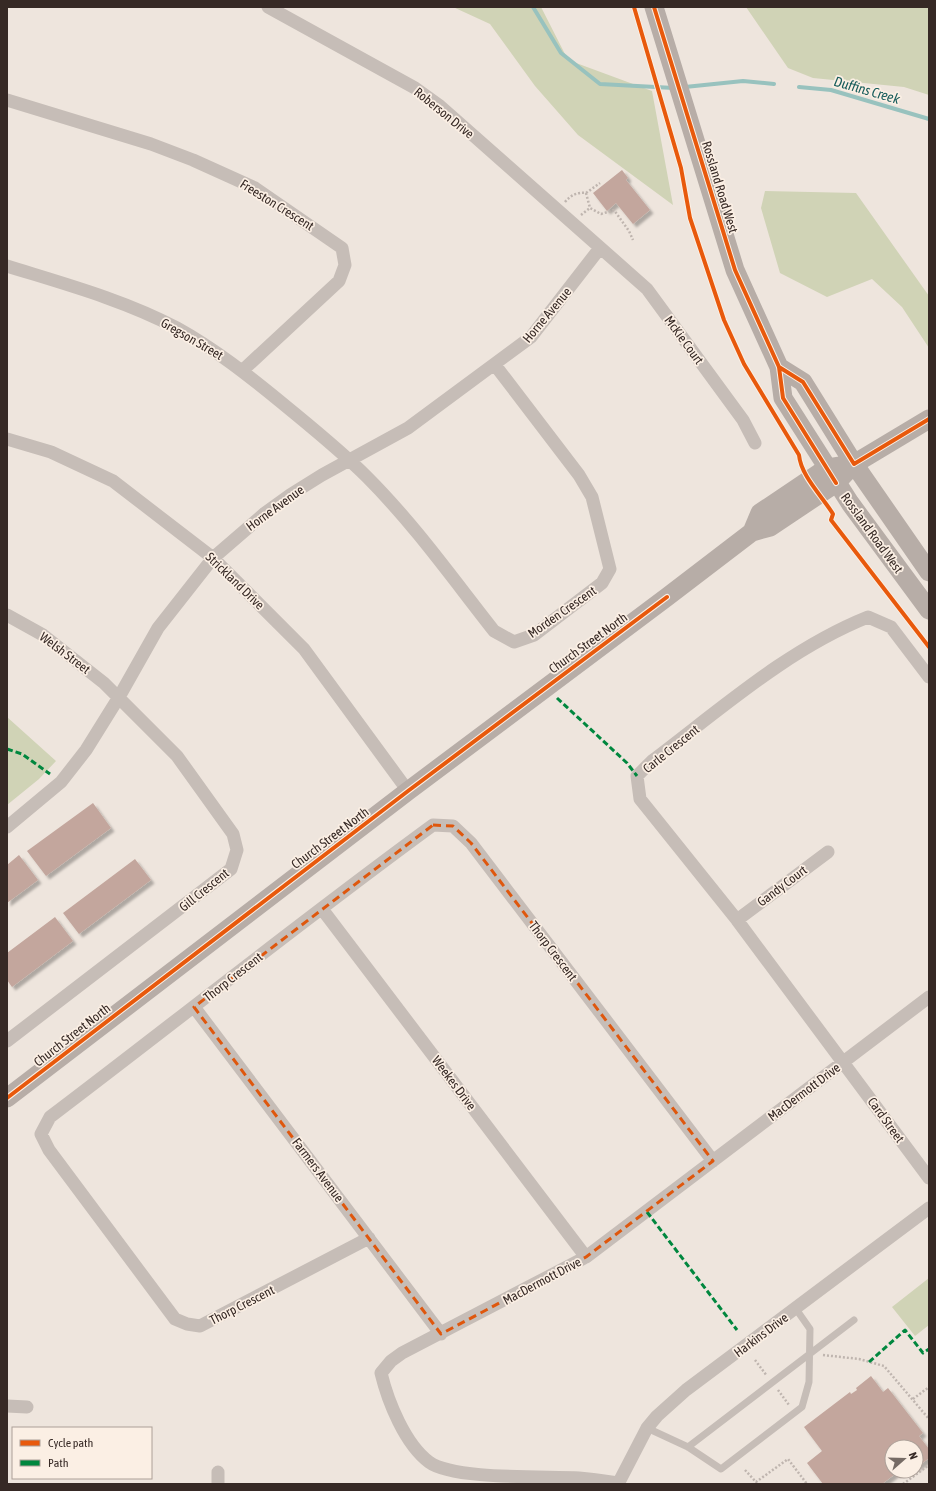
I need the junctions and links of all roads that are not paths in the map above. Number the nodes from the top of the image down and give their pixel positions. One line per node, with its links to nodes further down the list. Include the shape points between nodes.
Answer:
1 (268, 7): 4 (street, Roberson Drive, via 421,92)
2 (655, 7): 7 (street, Rossland Road West, via 735,270)
3 (7, 100): 8 (street, Freeston Crescent, via 151,144 193,160 255,188 342,248 345,265 339,281)
4 (600, 248): 6 (street, Horne Avenue, via 531,337); 11 (street, McKie Court, via 648,289 743,420)
5 (7, 266): 8 (street, Gregson Street, via 99,294 138,310 178,329)
6 (495, 365): 12 (street, Horne Avenue, via 408,428); 12 (street, Morden Crescent, via 579,475 592,497 610,569 602,583 534,635 514,642 494,631 408,521)
7 (779, 367): 13 (street, Rossland Road West, via 783,398); 13 (street, Rossland Road West, via 803,382)
8 (243, 370): 12 (street, Gregson Street)
9 (929, 419): 13 (street, Church Street North)
10 (7, 439): 14 (street, Strickland Drive, via 51,452 113,481)
11 (755, 443)
12 (350, 461): 14 (street, Horne Avenue, via 290,495)
13 (840, 472): 15 (street, Rossland Road West); 16 (street, via 862,495); 17 (street, Rossland Road West); 21 (street, Church Street North, via 770,527 752,532)
14 (213, 558): 20 (street, Horne Avenue, via 158,628); 21 (street, Strickland Drive, via 304,649)
15 (929, 572)
16 (929, 585)
17 (929, 610)
18 (7, 615): 20 (street, Welsh Street, via 43,635)
19 (929, 677): 25 (street, Carle Crescent, via 891,627 868,617 840,628 776,668 652,761 637,776 640,798)
20 (119, 698): 22 (street, Horne Avenue, via 62,782); 28 (street, Gill Crescent, via 177,756 233,834 237,850 232,869)
21 (408, 791): 30 (street, Church Street North)
22 (7, 827)
23 (828, 852): 25 (street, Gandy Court)
24 (322, 909): 27 (street, Thorp Crescent); 31 (street, Thorp Crescent, via 433,825 453,826 471,843); 35 (street, Weekes Drive)
25 (737, 920): 29 (street, Carle Crescent)
26 (929, 997): 29 (street, MacDermott Drive)
27 (194, 1007): 34 (street, Farmers Avenue); 34 (street, Thorp Crescent, via 50,1117 41,1134 49,1150 175,1319 200,1326)
28 (7, 1041)
29 (844, 1062): 31 (street, MacDermott Drive); 32 (street, Card Street)
30 (7, 1098)
31 (713, 1161): 35 (street, MacDermott Drive)
32 (929, 1178)
33 (929, 1208): 36 (street, Harkins Drive)
34 (370, 1238): 38 (street, Farmers Avenue)
35 (586, 1257): 38 (street, MacDermott Drive)
36 (796, 1309): 39 (lane, via 810,1329); 42 (street, Harkins Drive, via 686,1390)
37 (854, 1320): 39 (lane)
38 (441, 1334): 44 (street, MacDermott Drive, via 402,1353 381,1373 387,1395 411,1443 430,1463 457,1473 579,1478)
39 (809, 1354): 43 (lane); 43 (lane, via 809,1382 802,1407 721,1469)
40 (7, 1406): 41 (street)
41 (26, 1407)
42 (646, 1428): 43 (lane); 44 (street, Harkins Drive)
43 (688, 1447)
44 (618, 1483)

